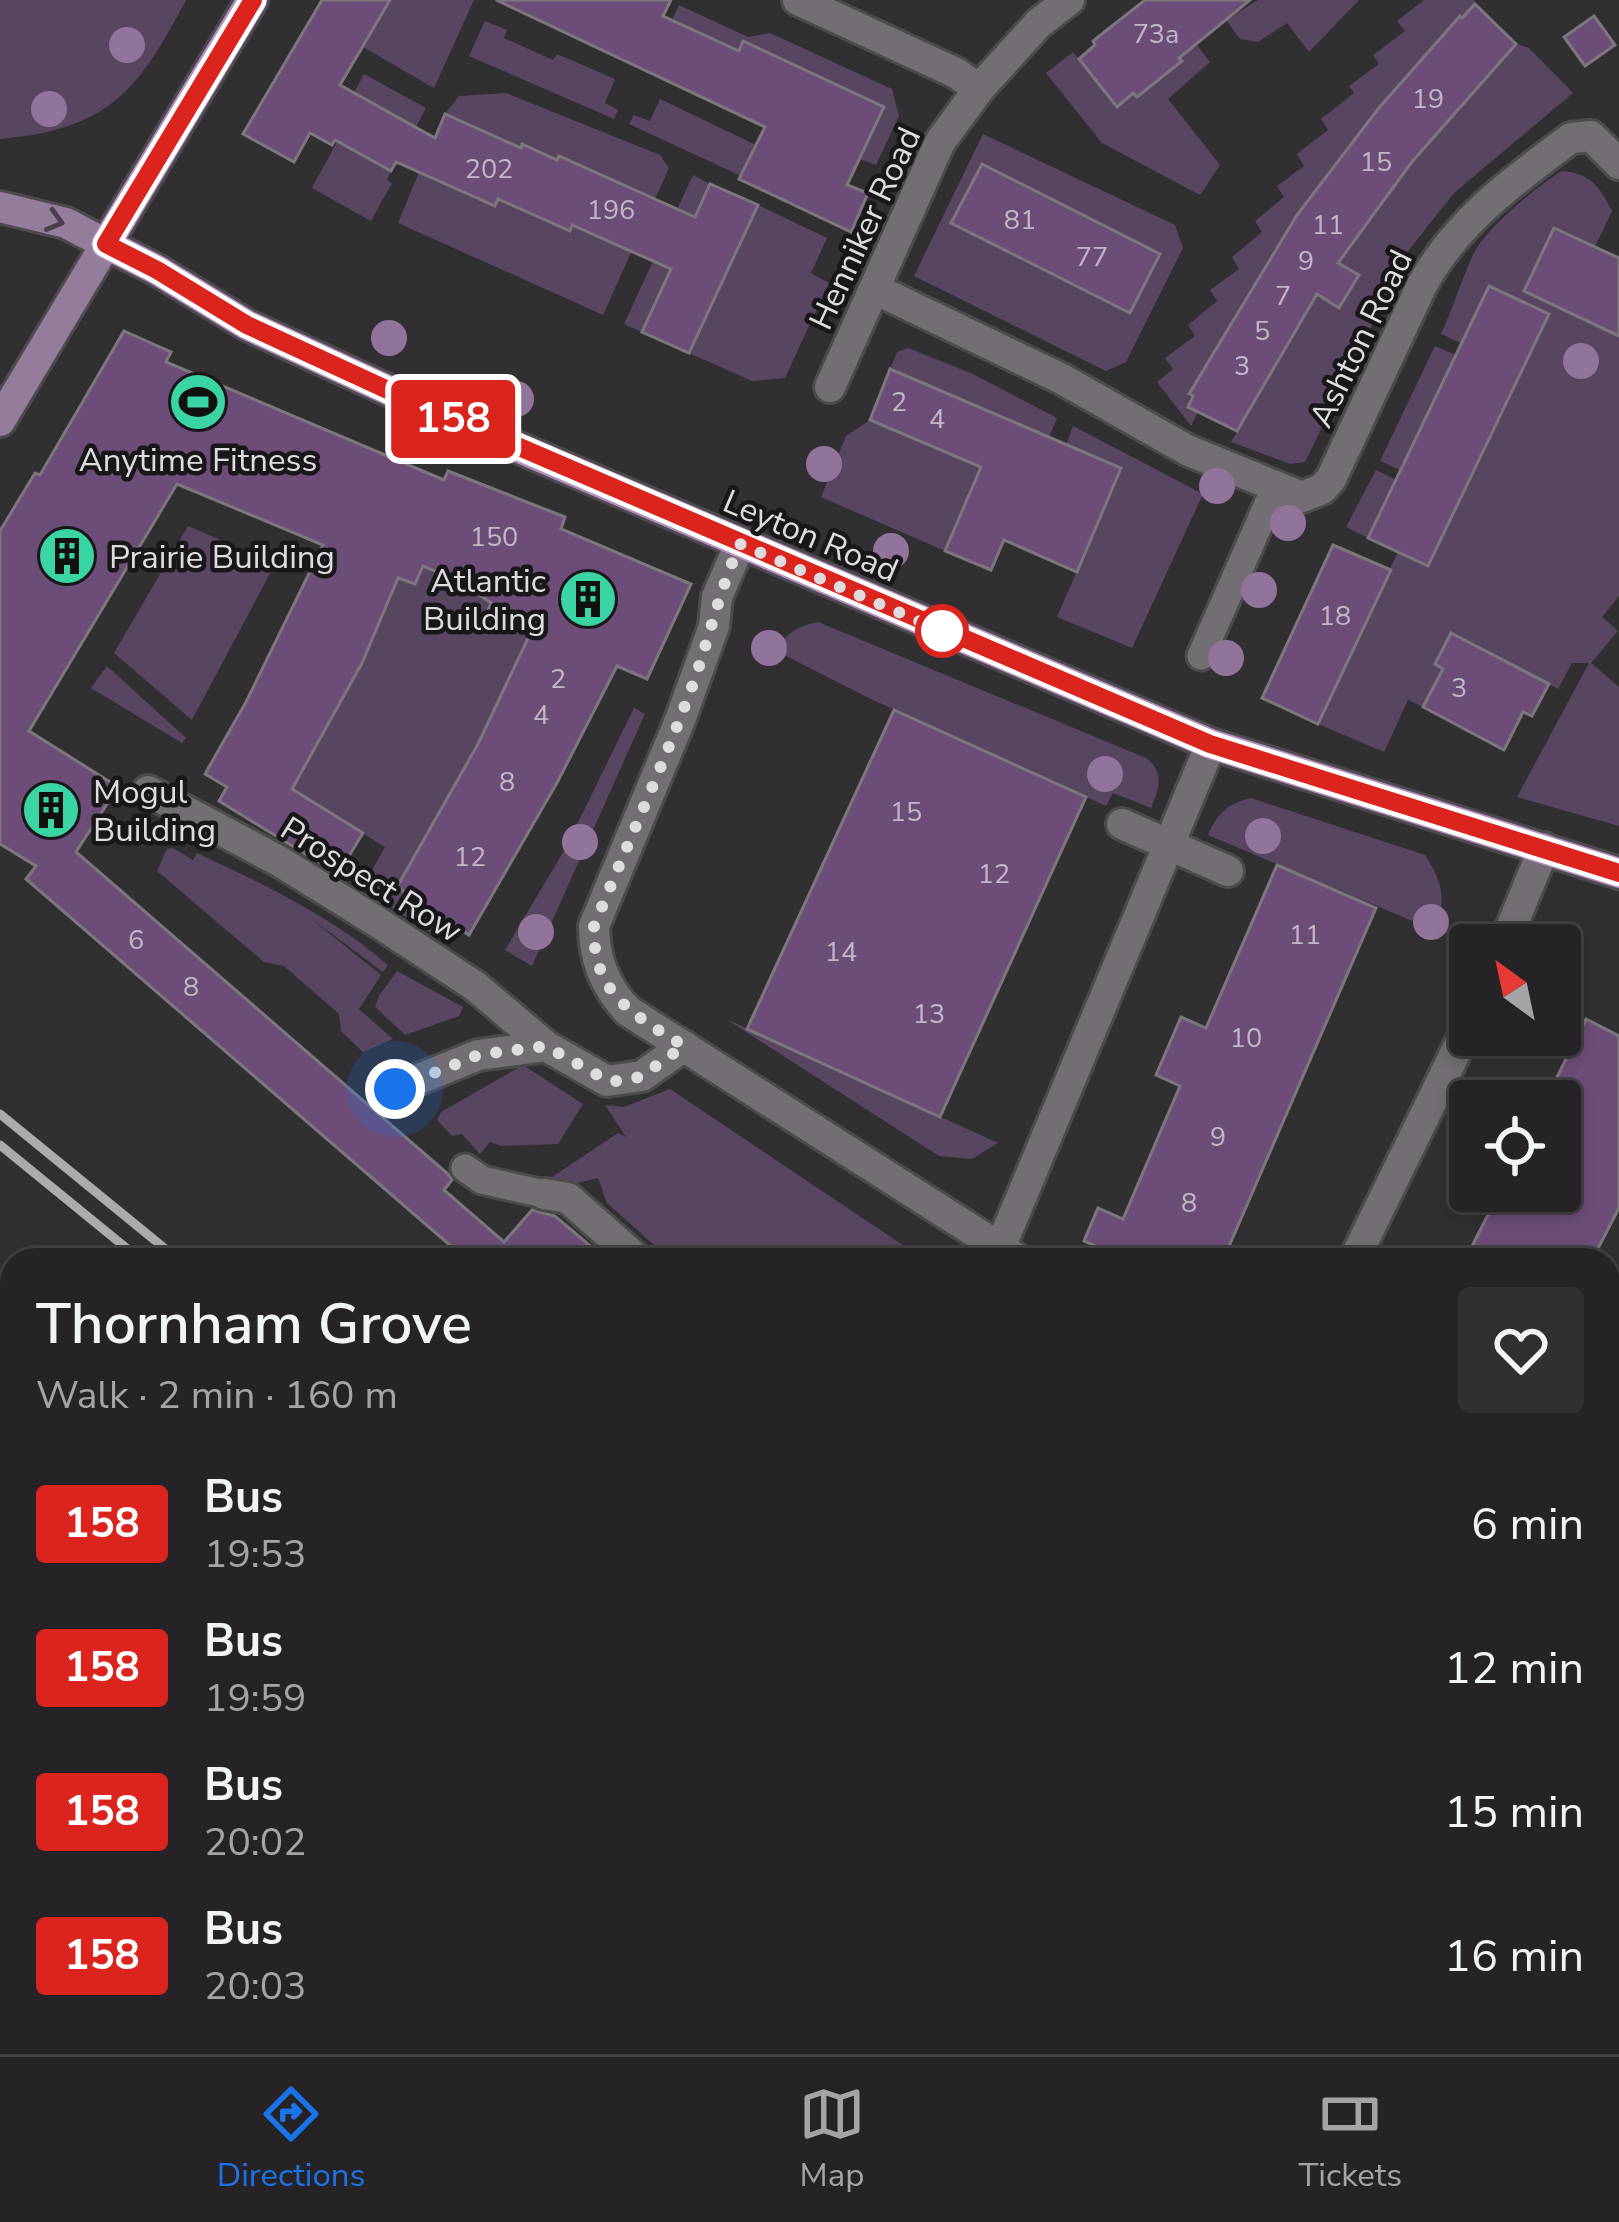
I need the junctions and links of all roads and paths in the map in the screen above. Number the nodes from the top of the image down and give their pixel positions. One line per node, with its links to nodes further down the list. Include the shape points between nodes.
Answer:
1 (253, 0): 7 (main road)
2 (799, 0): 4 (street)
3 (1069, 0): 4 (street, Henniker Road)
4 (979, 89): 8 (street, Henniker Road, via 940,142)
5 (1619, 164): 11 (street, Ashton Road, via 1591,136 1571,138 1471,217 1422,285 1331,479 1302,497)
6 (0, 207): 7 (street, Leyton Road, one-way to 7, via 66,223)
7 (106, 244): 10 (street); 12 (main road, Leyton Road, via 247,325)
8 (875, 289): 9 (street, Henniker Road); 11 (street, Ashton Road)
9 (830, 387)
10 (0, 421)
11 (1275, 488): 13 (lane)
12 (740, 544): 14 (main road, Leyton Road); 23 (street, via 594,926 612,994)
13 (1201, 656)
14 (1210, 744): 17 (street); 18 (main road, Leyton Road)
15 (148, 791): 22 (street, Prospect Row, via 379,923 475,986)
16 (1122, 824): 17 (street)
17 (1169, 844): 19 (street); 30 (street)
18 (1544, 848): 20 (main road, Leyton Road); 21 (street)
19 (1228, 871)
20 (1619, 873)
21 (1513, 924)
22 (546, 1046): 23 (street, Prospect Row, via 608,1081 625,1081); 25 (street, via 478,1055)
23 (684, 1046): 29 (street)
24 (1454, 1056): 31 (street)
25 (395, 1089)
26 (465, 1168): 27 (lane, via 482,1180)
27 (544, 1194): 28 (street, via 568,1198)
28 (624, 1248)
29 (1000, 1248)
30 (1011, 1248)
31 (1360, 1248)

